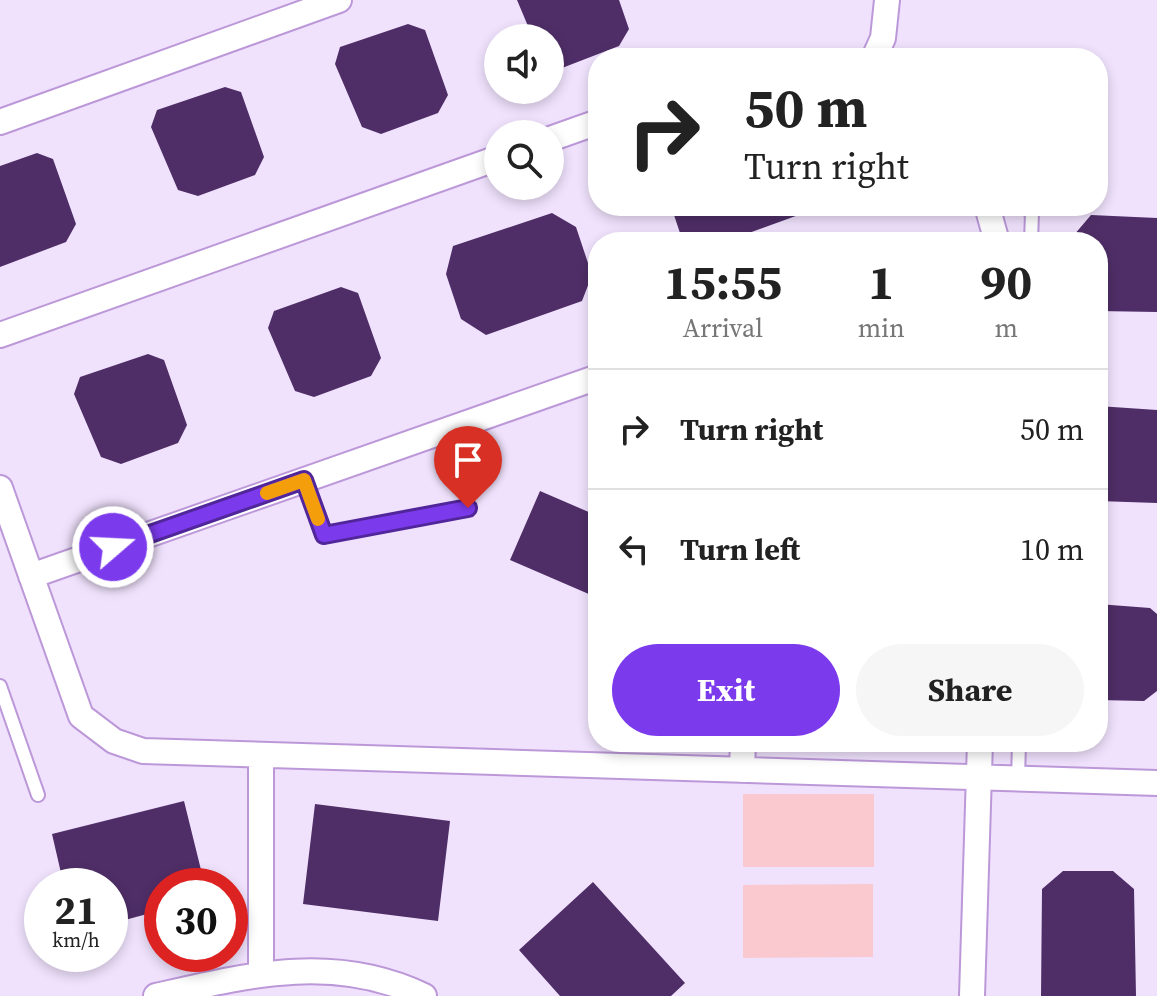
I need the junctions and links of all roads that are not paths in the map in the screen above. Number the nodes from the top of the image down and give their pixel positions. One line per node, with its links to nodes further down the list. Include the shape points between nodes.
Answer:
1 (339, 0): 4 (street)
2 (887, 0): 3 (street)
3 (878, 48)
4 (0, 122)
5 (588, 126): 6 (street)
6 (564, 134)
7 (484, 163): 8 (street)
8 (0, 335)
9 (588, 381): 10 (street)
10 (304, 480): 12 (lane, via 324,535); 13 (street)
11 (0, 488): 13 (street)
12 (468, 508)
13 (31, 576): 18 (street, via 81,716 114,741 143,751)
14 (0, 686): 23 (lane)
15 (743, 752): 19 (street)
16 (980, 752): 20 (street)
17 (1019, 752): 21 (lane)
18 (261, 755): 19 (street); 24 (street)
19 (742, 770): 20 (street)
20 (979, 777): 21 (street); 27 (street)
21 (1018, 780): 22 (street)
22 (1157, 783)
23 (38, 795)
24 (261, 972): 25 (street); 26 (street, via 332,971 394,982)
25 (156, 996)
26 (424, 996)
27 (972, 996)

